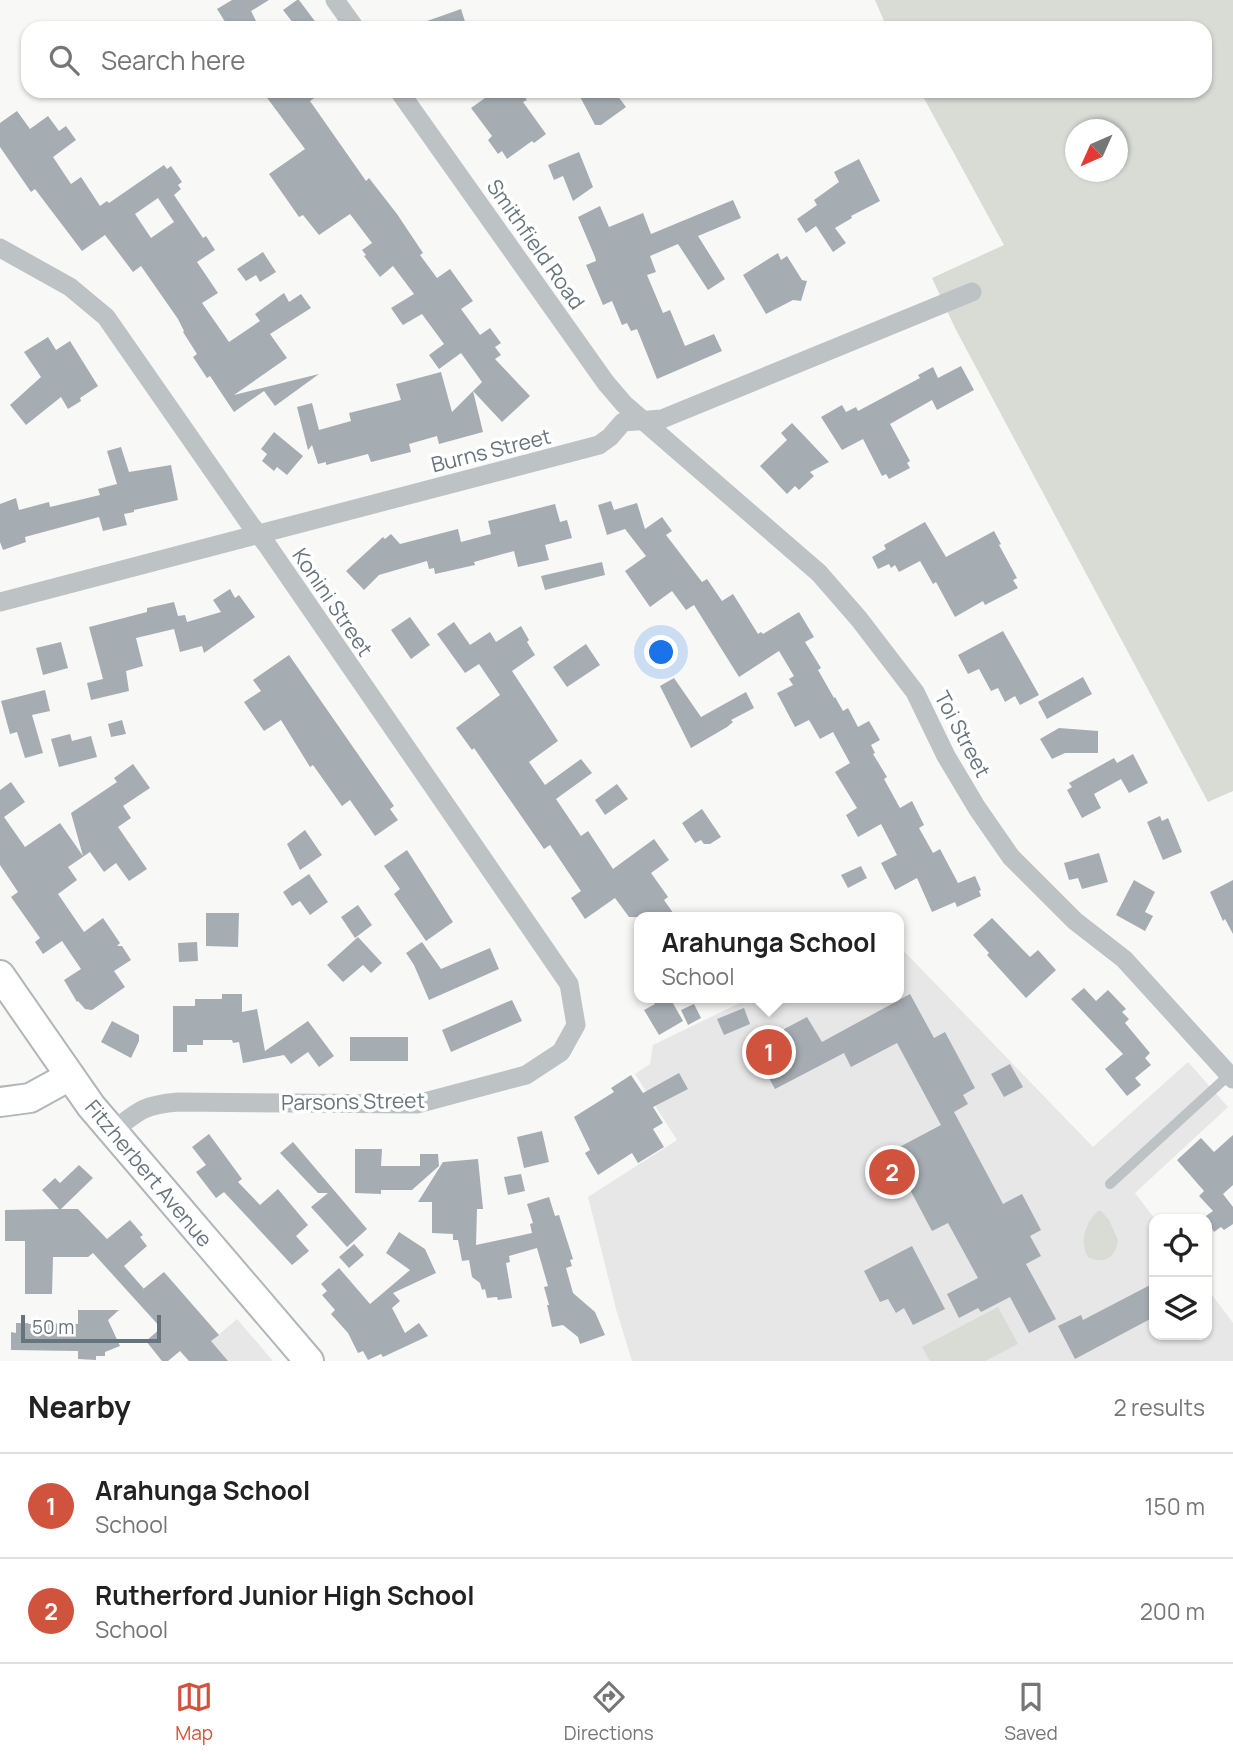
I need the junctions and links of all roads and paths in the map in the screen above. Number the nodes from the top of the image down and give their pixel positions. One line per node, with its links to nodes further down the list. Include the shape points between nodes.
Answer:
1 (335, 0): 2 (street)
2 (350, 21)
3 (404, 98): 6 (street, Smithfield Road, via 606,383)
4 (0, 248): 7 (street, Konini Street, via 70,287 106,317)
5 (972, 292): 6 (street, Burns Street, via 662,419)
6 (641, 420): 7 (street, Burns Street, via 623,422 599,445); 12 (street, Toi Street, via 819,573 915,692 946,756 1011,857 1075,921 1124,958)
7 (258, 534): 8 (street, Burns Street); 10 (street, Konini Street, via 569,984)
8 (0, 602)
9 (0, 975): 11 (main road, Fitzherbert Avenue)
10 (576, 1025): 14 (street, Parsons Street, via 561,1052 526,1075 418,1104 167,1103 141,1109)
11 (70, 1076): 13 (main road, via 30,1098); 14 (main road, Fitzherbert Avenue)
12 (1231, 1077): 15 (lane)
13 (0, 1102)
14 (113, 1131): 16 (main road, Fitzherbert Avenue)
15 (1110, 1184)
16 (309, 1361)

